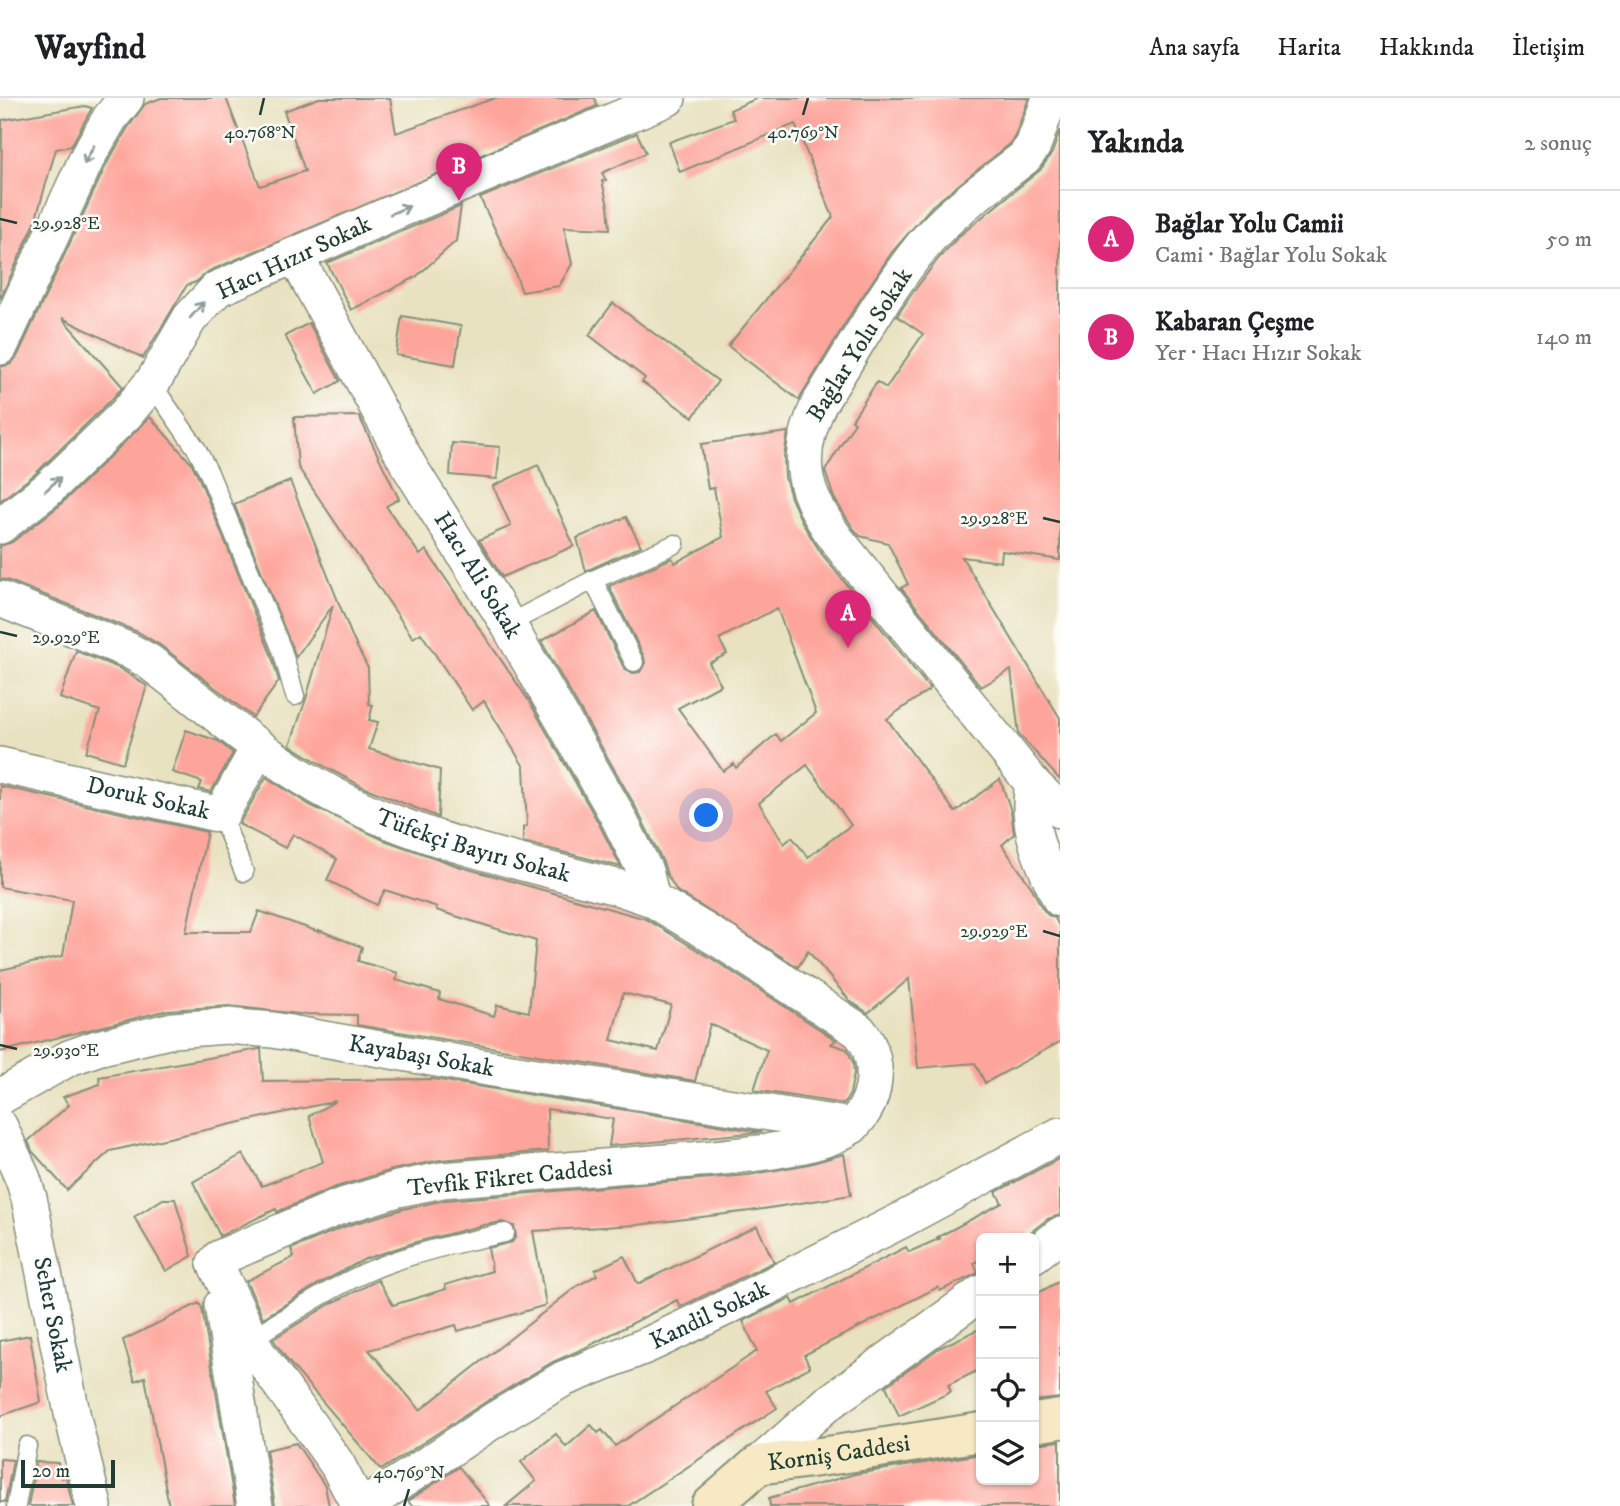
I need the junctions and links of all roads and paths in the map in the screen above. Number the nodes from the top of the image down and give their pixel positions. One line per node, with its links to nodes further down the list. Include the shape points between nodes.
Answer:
1 (126, 98): 5 (street, one-way to 5, via 88,156)
2 (668, 98): 4 (street, Hacı Hızır Sokak, one-way to 2)
3 (1050, 98): 16 (street, Bağlar Yolu Sokak, via 1024,158 950,217 892,288 810,423 803,463 806,484 820,516)
4 (295, 255): 6 (street, Hacı Hızır Sokak, one-way to 4, via 190,318 217,289); 11 (street, Hacı Ali Sokak, via 409,466)
5 (0, 347)
6 (151, 383): 7 (street, Hacı Hızır Sokak, one-way to 6, via 76,463); 13 (lane, via 209,473 282,650)
7 (0, 526)
8 (674, 544): 9 (lane)
9 (593, 580): 11 (lane); 12 (lane)
10 (0, 599): 14 (street, Tüfekçi Bayırı Sokak, via 148,661)
11 (508, 624): 21 (street, Hacı Ali Sokak, via 633,846)
12 (634, 662)
13 (295, 696)
14 (259, 747): 18 (street, Doruk Sokak); 21 (street, Tüfekçi Bayırı Sokak, via 320,787 414,830)
15 (0, 765): 18 (street, Doruk Sokak)
16 (1033, 784): 17 (street, Bağlar Yolu Sokak); 20 (street, via 1031,826)
17 (1060, 810)
18 (221, 815): 19 (lane)
19 (244, 872)
20 (1060, 899)
21 (652, 900): 23 (street, Tüfekçi Bayırı Sokak, via 859,1031 872,1050 875,1069 866,1108)
22 (0, 1097): 23 (street, Kayabaşı Sokak, via 69,1058 97,1048 173,1030 227,1026 309,1035)
23 (852, 1126): 29 (street, Tevfik Fikret Caddesi, via 822,1139 726,1156 442,1180 398,1189 339,1207)
24 (0, 1127): 38 (street, Seher Sokak, via 29,1198)
25 (1060, 1135): 40 (street, Kandil Sokak, via 752,1295 563,1379)
26 (505, 1233): 31 (lane, via 413,1255 369,1271)
27 (1060, 1235): 28 (street)
28 (1039, 1251)
29 (215, 1263): 31 (street); 39 (street)
30 (977, 1296): 36 (street, via 827,1404)
31 (251, 1339): 40 (street)
32 (1060, 1419): 33 (main road)
33 (1039, 1422)
34 (976, 1433): 36 (main road, Korniş Caddesi)
35 (27, 1446): 37 (lane)
36 (758, 1465): 41 (main road, Korniş Caddesi)
37 (16, 1506)
38 (94, 1506)
39 (255, 1506)
40 (361, 1506)
41 (712, 1506)

